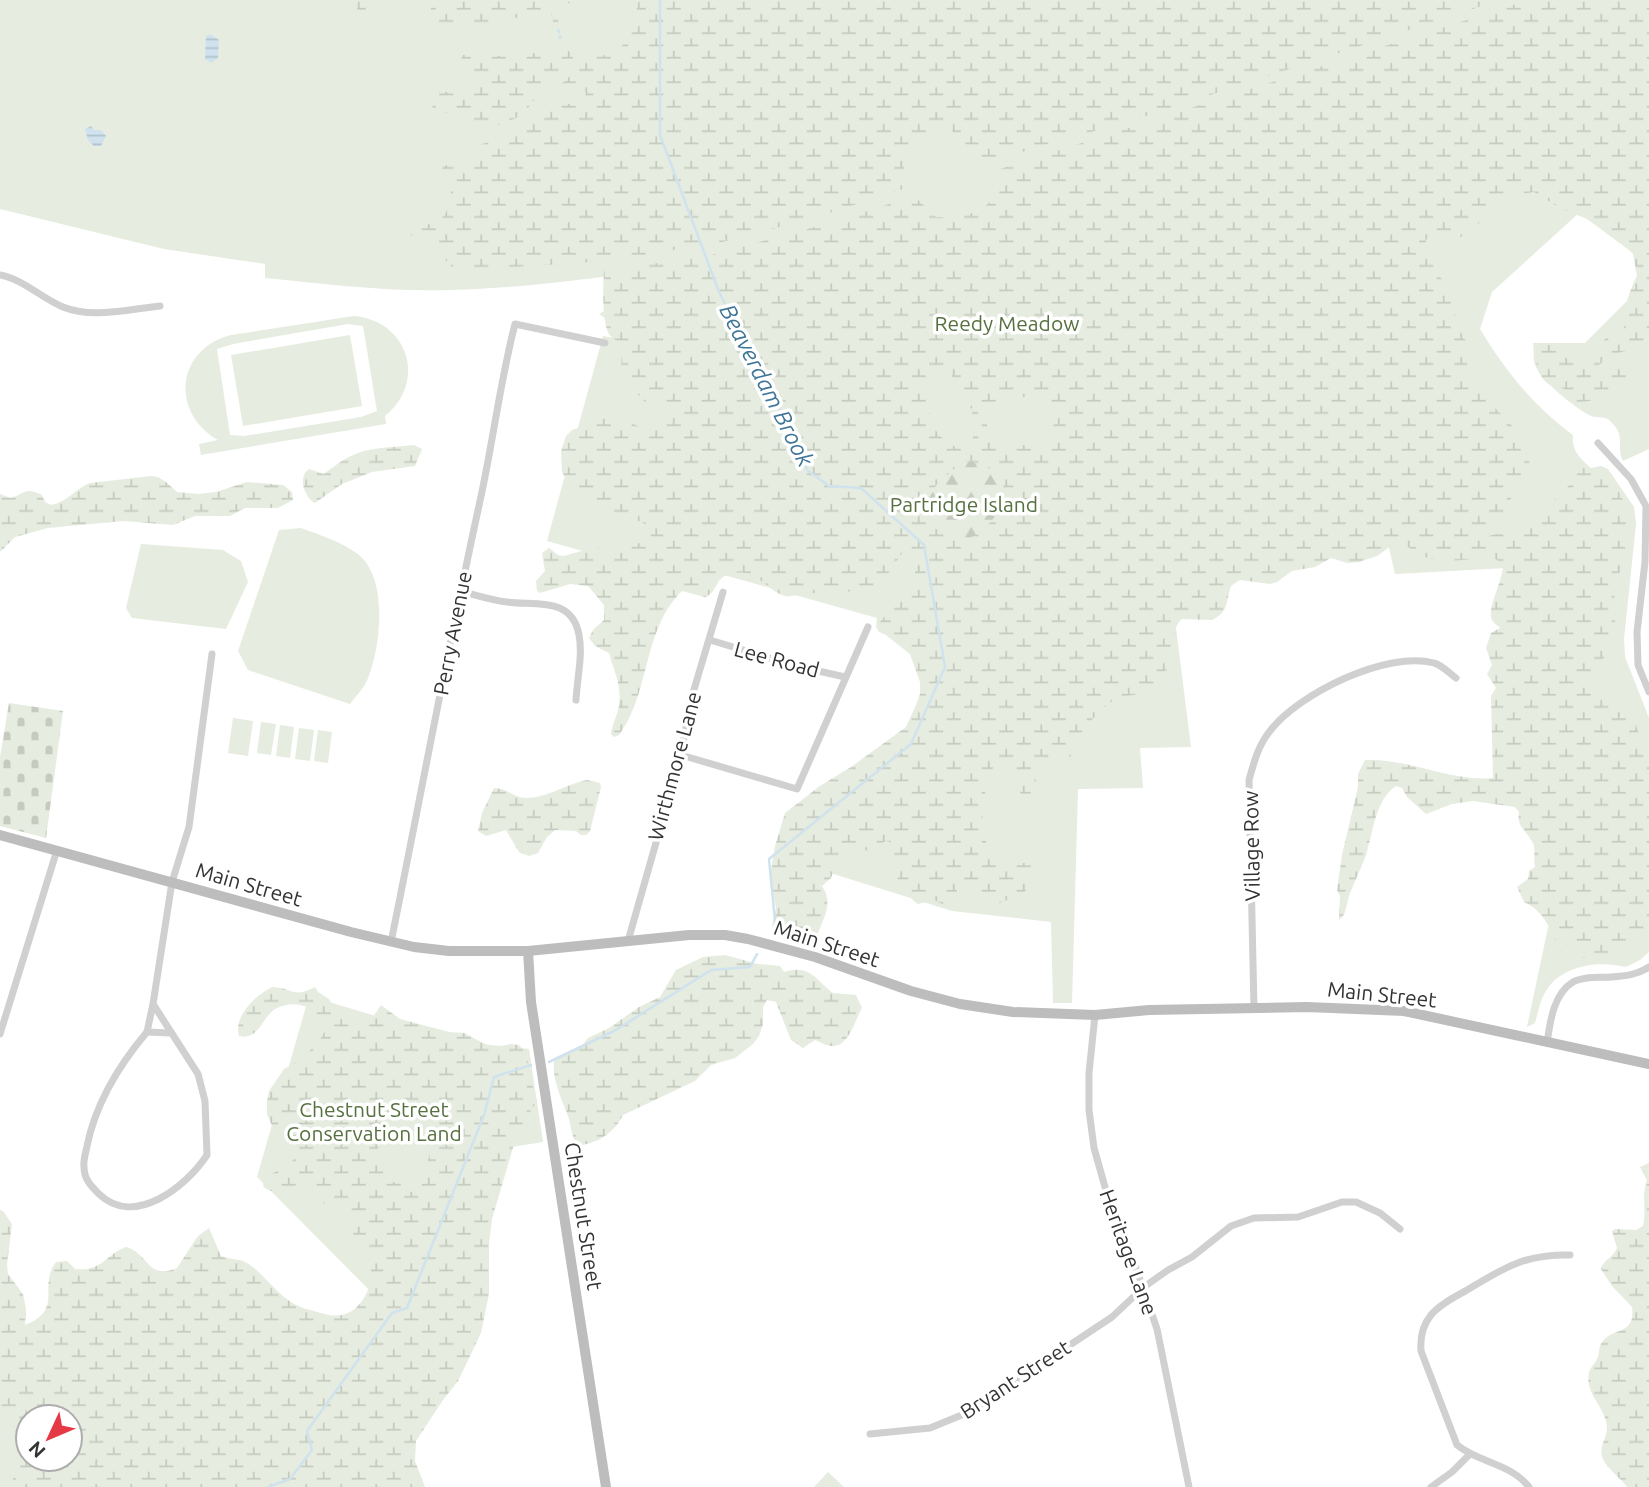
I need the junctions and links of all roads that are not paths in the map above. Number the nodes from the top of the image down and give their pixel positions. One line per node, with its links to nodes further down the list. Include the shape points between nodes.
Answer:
1 (0, 275): 2 (street, via 66,309 87,312)
2 (160, 306)
3 (605, 343): 5 (street, Perry Avenue, via 515,324)
4 (1598, 443): 12 (street, via 1631,479 1646,506 1637,632 1638,665)
5 (460, 591): 13 (street, via 511,603 548,604 567,613 579,631); 19 (street, Perry Avenue)
6 (723, 592): 8 (street, Wirthmore Lane)
7 (867, 627): 10 (street)
8 (710, 640): 10 (street, Lee Road); 14 (street, Wirthmore Lane, via 690,703)
9 (212, 654): 17 (street, via 189,827)
10 (845, 677): 14 (street, via 797,789)
11 (1456, 678): 23 (street, Village Row, via 1436,663 1409,660 1353,675 1294,708 1257,749 1249,780)
12 (1649, 692)
13 (576, 700)
14 (681, 755): 18 (street, Wirthmore Lane)
15 (0, 835): 16 (street, Main Street)
16 (57, 850): 17 (street, Main Street); 27 (street)
17 (172, 882): 19 (street, Main Street); 22 (street)
18 (628, 941): 20 (street, Main Street); 24 (street, Main Street, via 725,935 815,957 960,1004 1013,1012)
19 (391, 942): 20 (street, Main Street, via 449,951)
20 (528, 951): 35 (street, Chestnut Street, via 531,1002)
21 (1649, 967): 28 (street, via 1632,975 1573,982 1550,1016)
22 (153, 1004): 25 (street); 26 (street)
23 (1254, 1009): 24 (street, Main Street); 28 (street, Main Street, via 1404,1011)
24 (1095, 1015): 32 (street, Heritage Lane, via 1089,1073 1094,1148)
25 (147, 1032): 26 (street); 26 (street, via 105,1092 83,1165 92,1187 106,1201 123,1207 152,1203 175,1189 207,1156 205,1101 198,1074)
26 (170, 1033)
27 (0, 1034)
28 (1547, 1043): 29 (street, Main Street)
29 (1649, 1064)
30 (1400, 1228): 32 (street, Bryant Street, via 1356,1202 1342,1202 1298,1217 1254,1218 1231,1226)
31 (1570, 1255): 34 (street, via 1548,1254 1513,1263 1440,1307 1425,1325 1421,1351 1450,1430 1457,1445)
32 (1144, 1287): 33 (street, Bryant Street, via 1112,1317 970,1412 930,1428); 36 (street, Heritage Lane)
33 (870, 1434)
34 (1469, 1455): 37 (street); 38 (street, via 1520,1476)
35 (606, 1487)
36 (1189, 1487)
37 (1431, 1487)
38 (1529, 1487)

